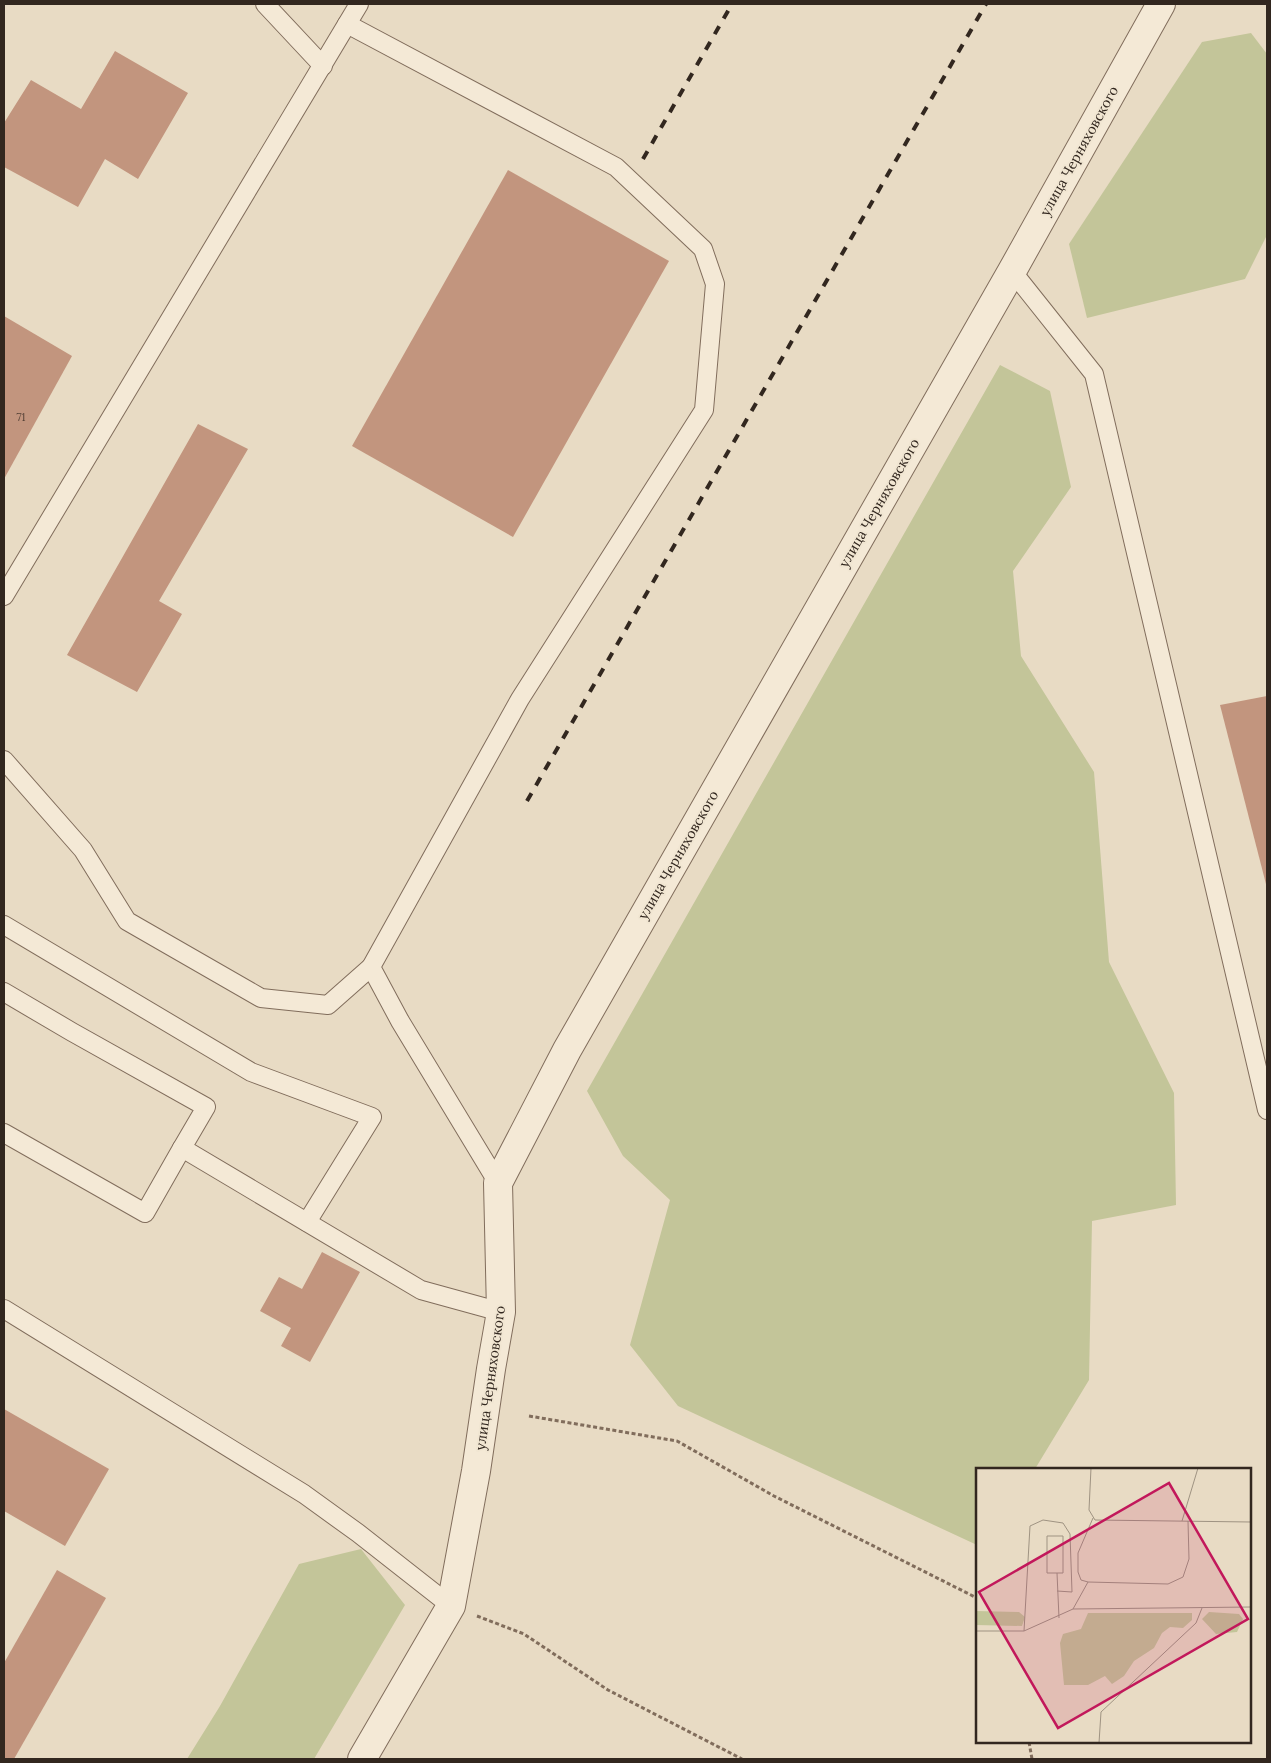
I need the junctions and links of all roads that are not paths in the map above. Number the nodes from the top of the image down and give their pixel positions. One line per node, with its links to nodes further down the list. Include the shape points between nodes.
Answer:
1 (265, 4): 5 (lane)
2 (359, 4): 4 (lane)
3 (1161, 4): 6 (street, улица Черняховского)
4 (347, 24): 5 (lane); 10 (lane, via 616,168 703,248 714,284 704,410 520,699)
5 (323, 66): 7 (lane)
6 (1012, 271): 12 (lane, via 1094,374); 15 (street, улица Черняховского, via 567,1050)
7 (4, 596)
8 (4, 760): 10 (lane, via 82,850 127,921 261,998 328,1005)
9 (4, 924): 16 (lane, via 251,1072 372,1117)
10 (371, 967): 15 (lane)
11 (4, 992): 14 (lane, via 206,1107)
12 (1267, 1110)
13 (4, 1133): 14 (lane, via 145,1213)
14 (182, 1148): 16 (lane)
15 (498, 1183): 18 (street, улица Черняховского)
16 (307, 1222): 18 (lane, via 421,1290)
17 (4, 1309): 19 (lane, via 304,1494)
18 (501, 1312): 19 (street, улица Черняховского)
19 (451, 1606): 20 (street, улица Черняховского)
20 (362, 1759)

